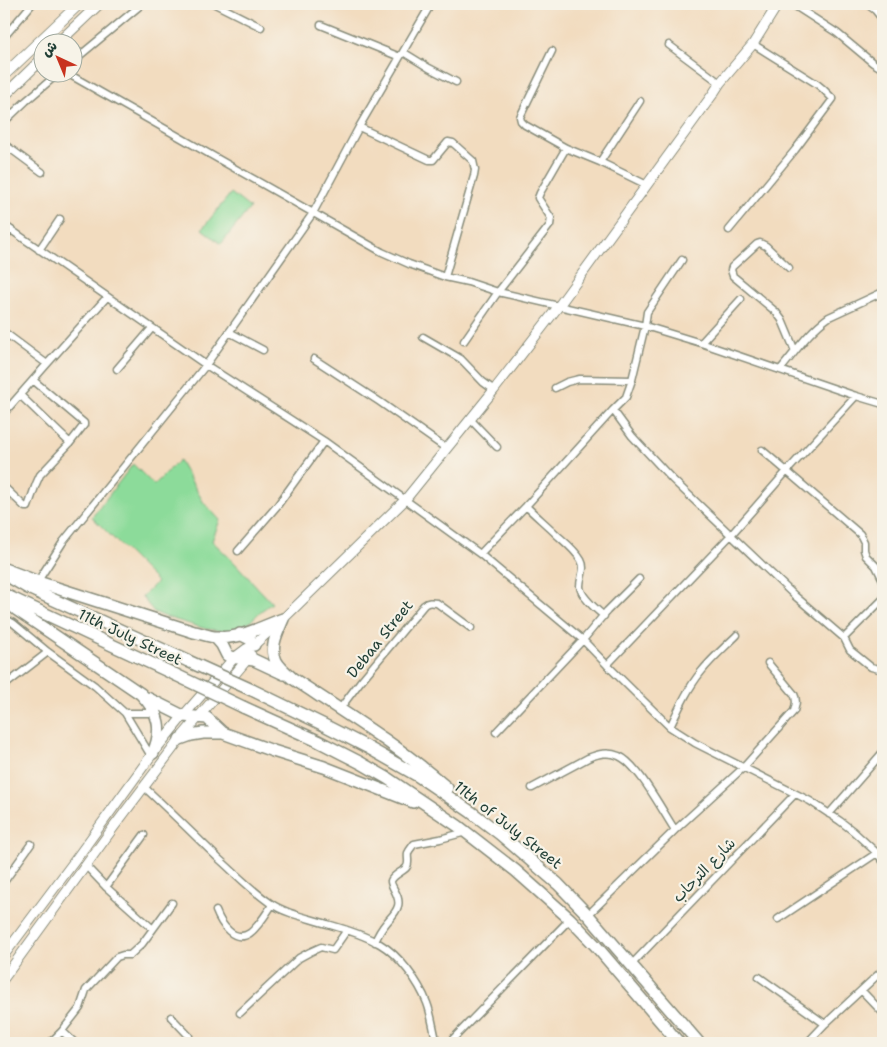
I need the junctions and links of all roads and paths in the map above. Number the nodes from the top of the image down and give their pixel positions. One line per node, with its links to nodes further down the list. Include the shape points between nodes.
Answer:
1 (32, 4): 14 (street)
2 (78, 4): 22 (main road)
3 (142, 4): 18 (street)
4 (215, 4): 12 (street)
5 (431, 4): 19 (street)
6 (778, 4): 15 (main road)
7 (792, 4): 21 (street, via 837,33)
8 (867, 4): 10 (street)
9 (99, 5): 13 (main road)
10 (883, 20)
11 (321, 25): 19 (street)
12 (261, 27)
13 (70, 32)
14 (4, 37)
15 (752, 44): 26 (main road); 40 (street, via 824,88 832,99 796,150)
16 (669, 45): 26 (street)
17 (552, 51): 32 (street, via 520,117 525,126)
18 (82, 54)
19 (402, 55): 25 (street); 30 (street)
20 (32, 69): 27 (main road)
21 (883, 69)
22 (4, 76)
23 (48, 82): 29 (street)
24 (82, 82): 36 (street)
25 (456, 82)
26 (720, 83): 35 (main road)
27 (4, 96)
28 (640, 101): 33 (street)
29 (4, 122)
30 (359, 127): 36 (street); 45 (street, via 429,160 433,160 448,142 453,143 473,162 474,176)
31 (4, 144): 34 (street)
32 (566, 148): 33 (street); 46 (street, via 538,198 551,218 550,225)
33 (600, 162): 35 (street)
34 (42, 172)
35 (647, 185): 50 (main road)
36 (312, 213): 45 (street, via 382,252); 54 (street)
37 (60, 219): 42 (street)
38 (4, 225): 39 (street)
39 (10, 230): 41 (street); 42 (street)
40 (729, 230)
41 (4, 238)
42 (39, 250): 48 (street)
43 (682, 260): 51 (street, via 647,312)
44 (789, 268): 59 (street, via 760,243 731,270 776,312)
45 (445, 277): 46 (street)
46 (498, 292): 50 (street); 56 (street)
47 (883, 292): 59 (street, via 829,317 811,331)
48 (107, 297): 52 (street); 61 (street)
49 (741, 299): 57 (street)
50 (558, 306): 51 (street); 68 (main road)
51 (645, 326): 57 (street); 66 (street)
52 (152, 328): 62 (street); 63 (street)
53 (4, 332): 61 (street)
54 (229, 332): 58 (street); 62 (street)
55 (423, 337): 68 (street, via 461,359)
56 (464, 342)
57 (701, 343): 64 (street)
58 (263, 350)
59 (795, 352): 64 (street)
60 (314, 359): 78 (street)
61 (47, 364): 65 (street)
62 (206, 366): 75 (street); 91 (street, via 63,542)
63 (117, 369)
64 (780, 370): 70 (street)
65 (33, 380): 69 (street); 76 (street, via 84,424)
66 (632, 380): 67 (street, via 580,379); 72 (street, via 626,397)
67 (555, 388)
68 (494, 390): 74 (main road)
69 (20, 395): 73 (street); 76 (street)
70 (856, 396): 71 (street); 80 (street)
71 (883, 404)
72 (613, 410): 83 (street); 84 (street, via 672,479)
73 (4, 413)
74 (471, 420): 77 (street); 78 (main road)
75 (324, 441): 82 (street); 85 (street, via 277,506)
76 (70, 443): 81 (street, via 40,475 28,507)
77 (497, 447)
78 (447, 448): 82 (main road)
79 (762, 450): 80 (street)
80 (787, 471): 84 (street); 90 (street, via 860,534 866,556)
81 (4, 487)
82 (405, 500): 86 (street); 97 (main road)
83 (526, 506): 86 (street); 95 (street, via 581,559 581,591)
84 (731, 535): 102 (street); 109 (street)
85 (238, 551)
86 (480, 554): 103 (street)
87 (4, 569): 91 (highway)
88 (4, 574): 113 (highway, 11th July Street, bridge, via 28,588)
89 (639, 579): 95 (street)
90 (883, 580)
91 (38, 581): 101 (highway)
92 (4, 594): 115 (highway, 11th July Street, bridge)
93 (4, 599): 114 (highway)
94 (883, 600): 102 (street)
95 (604, 616): 103 (street)
96 (4, 618): 105 (street)
97 (283, 619): 99 (highway); 104 (main road); 111 (highway, via 273,646 274,655)
98 (471, 628): 116 (street, Debaa Street, via 437,603 428,603)
99 (240, 634): 101 (highway); 104 (highway, via 250,639)
100 (737, 635): 121 (street, via 701,672)
101 (215, 637): 106 (highway, via 227,655)
102 (844, 638): 110 (street, via 850,650 871,667)
103 (584, 640): 109 (street); 123 (street)
104 (254, 646): 106 (main road); 107 (main road)
105 (48, 652): 112 (street); 117 (street, via 95,686)
106 (234, 658): 107 (highway); 119 (main road)
107 (249, 658): 111 (highway); 120 (main road)
108 (768, 663): 128 (street, via 794,694 796,704 794,711)
109 (607, 665): 121 (street)
110 (883, 670)
111 (292, 678): 116 (highway)
112 (4, 686)
113 (252, 690): 132 (highway, 11th of July Street, via 386,758)
114 (141, 694): 118 (highway); 119 (highway)
115 (243, 707): 134 (highway, 11th of July Street, via 361,763)
116 (339, 710): 132 (highway, via 424,768)
117 (125, 713): 118 (street); 127 (street)
118 (156, 713): 127 (highway, via 159,733)
119 (183, 716): 120 (highway); 122 (highway); 127 (main road)
120 (199, 718): 122 (main road); 124 (highway, via 210,720)
121 (670, 727): 128 (street)
122 (193, 731): 124 (highway); 125 (highway)
123 (496, 732)
124 (223, 733): 134 (highway, via 406,798)
125 (180, 739): 129 (main road)
126 (883, 752): 133 (street)
127 (152, 755): 152 (main road)
128 (743, 768): 131 (street); 135 (street)
129 (144, 787): 140 (main road); 144 (street, via 257,894)
130 (532, 788): 135 (street, via 588,758 615,754 635,769)
131 (795, 794): 133 (street); 154 (street, شارع الترحاب)
132 (471, 812): 146 (highway, 11th of July Street, via 540,868)
133 (829, 814): 138 (street)
134 (462, 829): 147 (highway, 11th of July Street); 151 (street, via 440,839 414,844 408,853 407,868 391,881 399,904)
135 (675, 830): 146 (street)
136 (144, 835): 142 (street)
137 (31, 844): 141 (street)
138 (877, 853): 139 (street); 148 (street)
139 (883, 861)
140 (86, 865): 142 (street); 153 (main road)
141 (4, 882)
142 (106, 887): 149 (street)
143 (172, 903): 149 (street)
144 (272, 904): 145 (street, via 250,933 243,936 236,936 224,926); 150 (street)
145 (216, 911)
146 (588, 914): 154 (highway, 11th of July Street)
147 (570, 918): 168 (street); 169 (highway, 11th of July Street)
148 (778, 919)
149 (153, 929): 163 (street, via 138,948 130,955 116,957 92,983 80,1008)
150 (347, 930): 151 (street); 159 (street, via 333,950 321,948 299,958)
151 (375, 942): 167 (street, via 393,955 417,984 426,1002)
152 (4, 953): 153 (street)
153 (16, 961): 157 (main road)
154 (632, 964): 170 (highway, 11th of July Street)
155 (883, 970): 158 (street)
156 (759, 977): 162 (street)
157 (4, 978)
158 (862, 991): 160 (street); 162 (street)
159 (240, 1013)
160 (883, 1013)
161 (171, 1017): 166 (street, via 189,1036)
162 (825, 1024): 171 (street)
163 (62, 1031): 164 (street); 165 (street)
164 (50, 1043)
165 (75, 1043)
166 (189, 1043)
167 (437, 1043)
168 (449, 1043)
169 (679, 1043)
170 (699, 1043)
171 (807, 1043)

